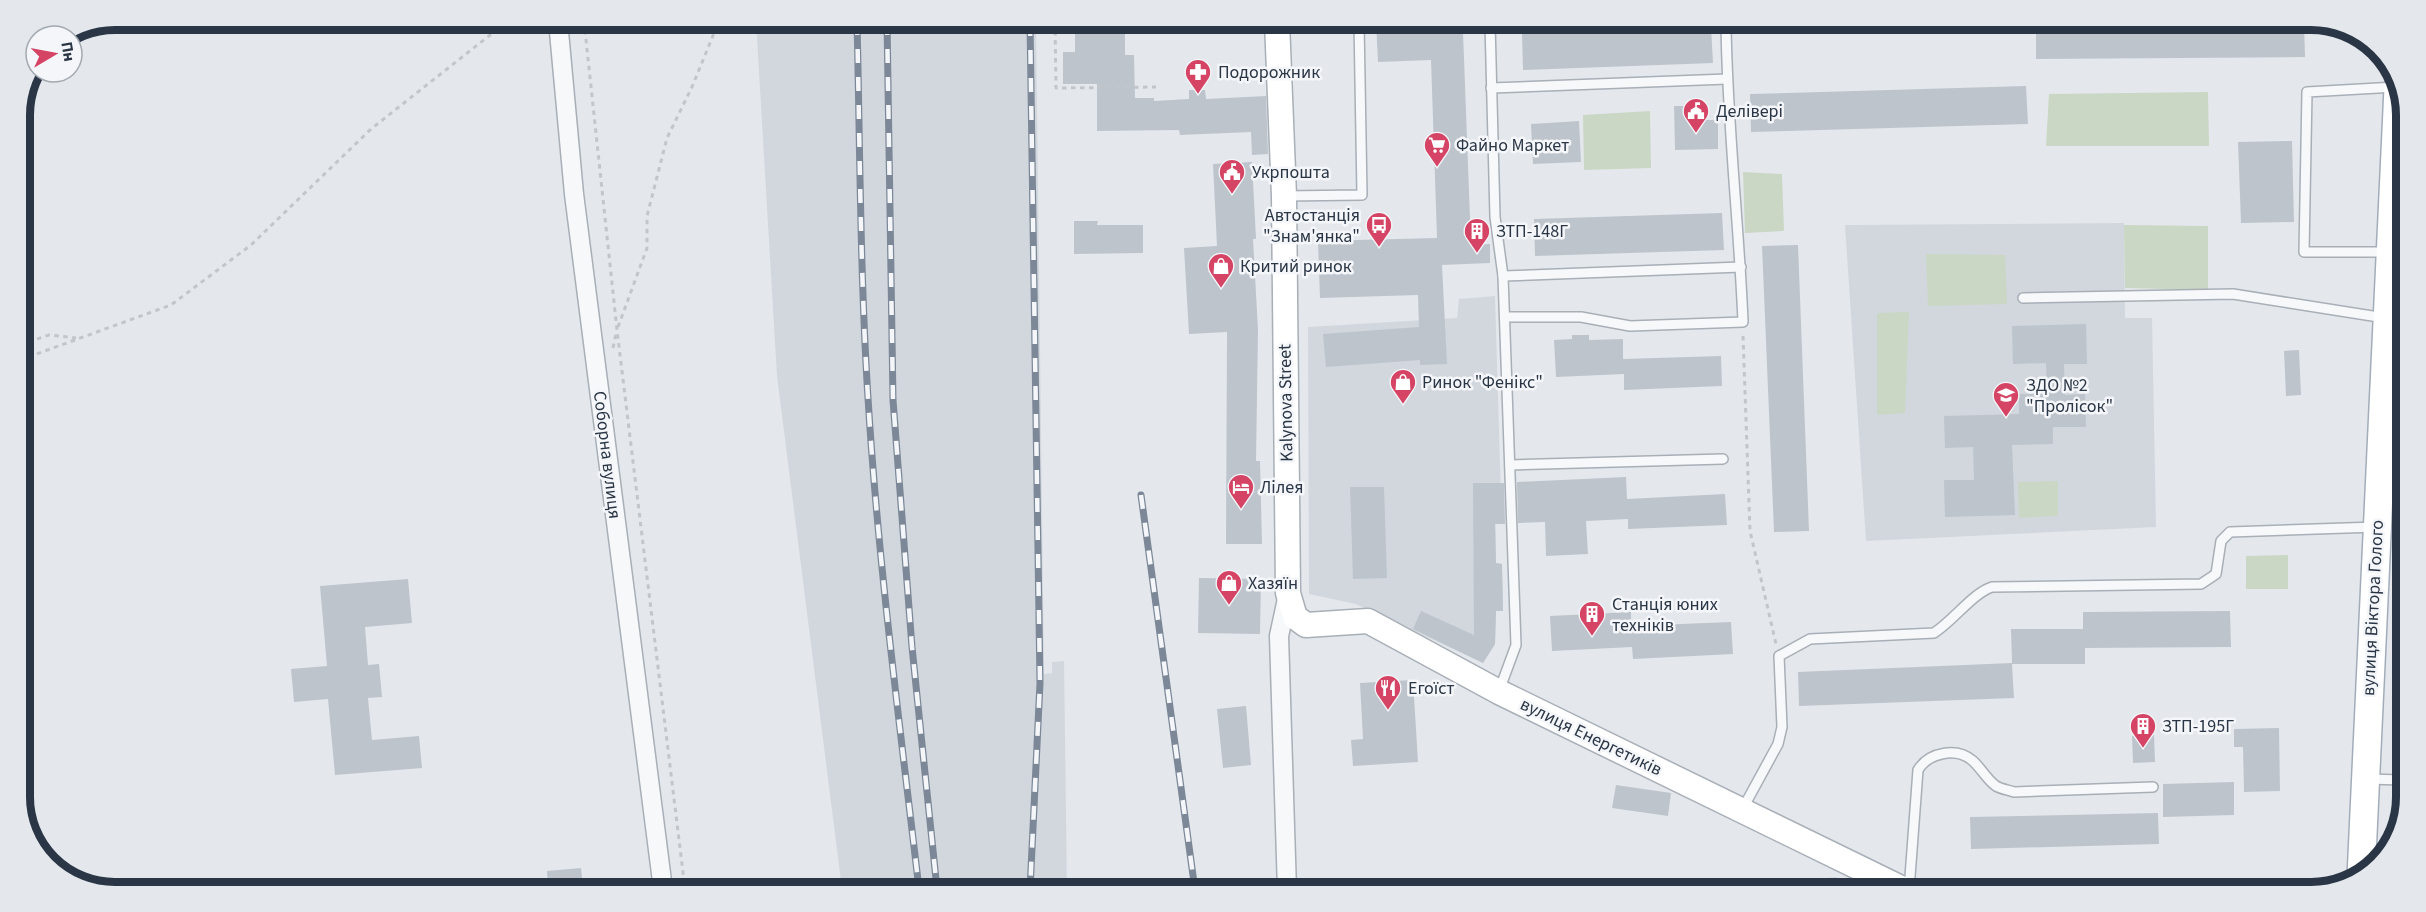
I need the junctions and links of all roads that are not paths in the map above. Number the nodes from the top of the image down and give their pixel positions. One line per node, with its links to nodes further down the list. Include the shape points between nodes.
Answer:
1 (559, 30): 29 (street, Соборна вулиця, via 574,194)
2 (1277, 30): 10 (street, Kalynova Street)
3 (1359, 30): 10 (lane, via 1362,195)
4 (1490, 30): 8 (lane)
5 (1726, 30): 6 (lane)
6 (1727, 79): 8 (lane); 12 (lane)
7 (2391, 87): 11 (lane, via 2307,92 2304,252)
8 (1491, 88): 13 (lane, via 1495,217)
9 (2396, 134): 11 (main road, вулиця Віктора Голого)
10 (1284, 196): 22 (street, Kalynova Street)
11 (2391, 252): 14 (main road, вулиця Віктора Голого)
12 (1741, 267): 13 (lane); 17 (lane, via 1743,322 1630,326 1581,317)
13 (1503, 276): 17 (lane)
14 (2396, 279)
15 (2396, 288): 18 (main road, вулиця Віктора Голого)
16 (2023, 298): 18 (lane, via 2233,294)
17 (1505, 317): 20 (lane)
18 (2387, 319): 21 (main road, вулиця Віктора Голого)
19 (1723, 459): 20 (lane)
20 (1510, 465): 23 (lane, via 1516,645)
21 (2378, 527): 24 (main road, вулиця Віктора Голого); 27 (lane, via 2230,532 2221,541 2216,574 2201,584 1992,587 1982,590 1951,622 1934,633 1810,639 1789,648 1779,656 1782,727 1778,744)
22 (1288, 592): 23 (street, вулиця Енергетиків, via 1295,618 1306,625 1368,621); 30 (street, Kalynova Street, via 1279,636)
23 (1499, 692): 27 (street, вулиця Енергетиків)
24 (2365, 779): 25 (lane); 28 (main road, вулиця Віктора Голого)
25 (2396, 780)
26 (2153, 787): 32 (lane, via 2014,792 1995,785 1972,759 1952,753 1933,756 1923,761 1918,770)
27 (1742, 810): 31 (street, вулиця Енергетиків)
28 (2361, 865)
29 (662, 882)
30 (1287, 882)
31 (1890, 882)
32 (1910, 882)

